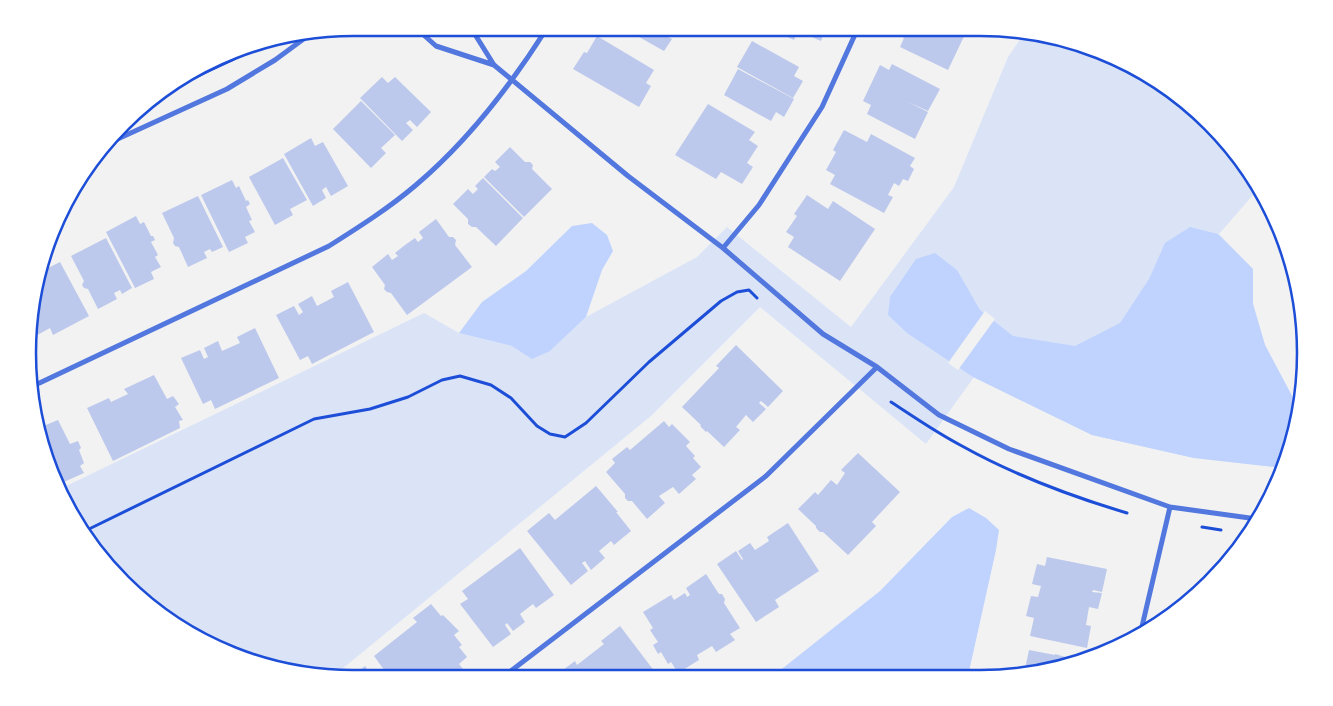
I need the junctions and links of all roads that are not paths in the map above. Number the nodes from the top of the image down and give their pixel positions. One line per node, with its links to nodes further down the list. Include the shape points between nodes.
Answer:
1 (425, 36): 6 (street, via 436,46)
2 (476, 36): 6 (street)
3 (542, 36): 7 (street)
4 (854, 36): 9 (street, via 822,107 758,205)
5 (302, 40): 8 (street, via 276,60 226,89)
6 (494, 65): 7 (street)
7 (513, 80): 9 (street, via 628,176); 11 (street, via 440,163 417,185 364,225 329,246)
8 (121, 137)
9 (723, 248): 10 (street, via 823,334)
10 (877, 367): 12 (street, via 939,415 1009,449); 15 (street, via 766,476)
11 (38, 385)
12 (1170, 507): 13 (street); 14 (street)
13 (1250, 518)
14 (1143, 624)
15 (512, 670)

